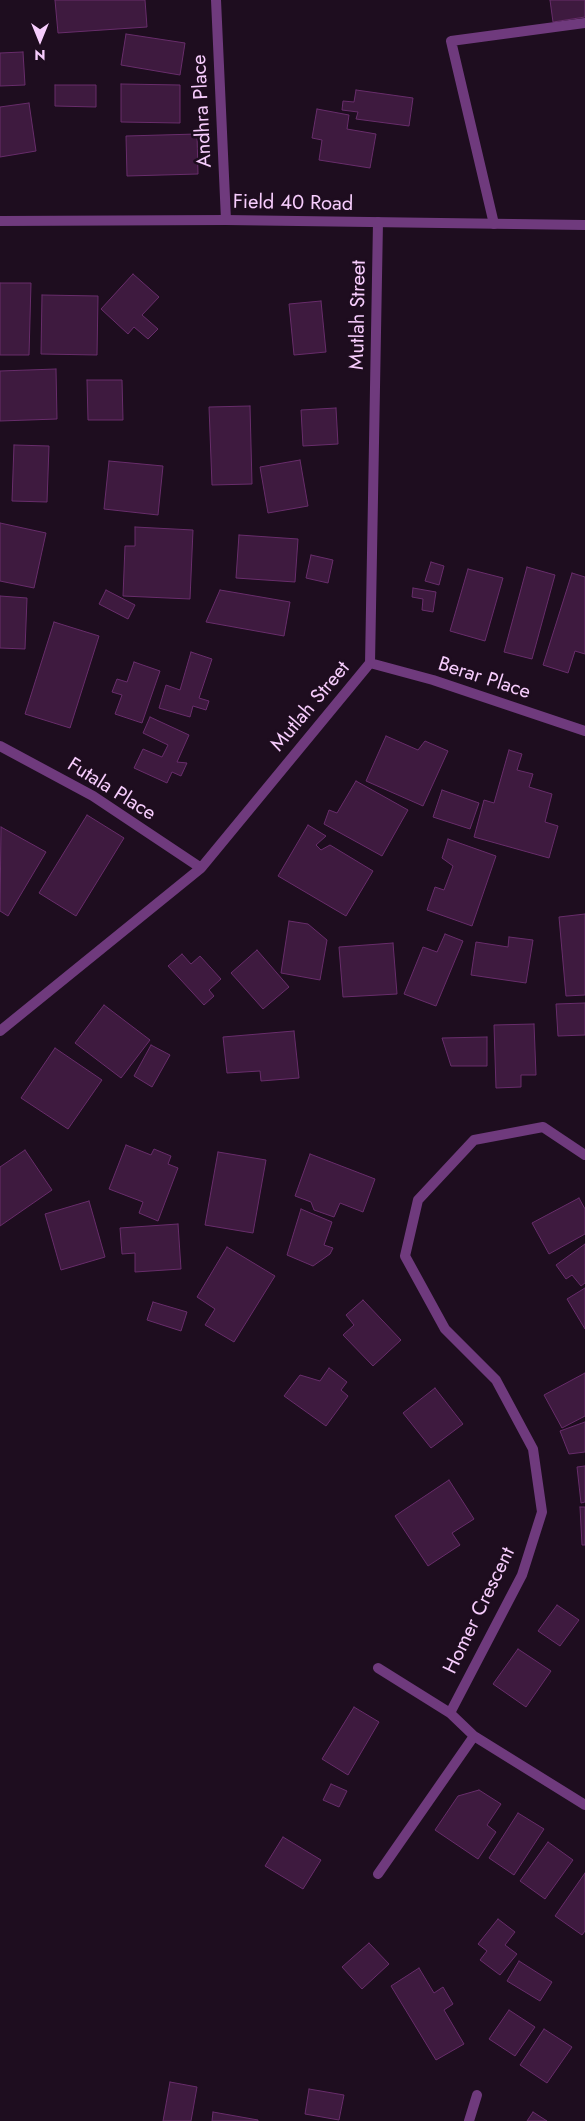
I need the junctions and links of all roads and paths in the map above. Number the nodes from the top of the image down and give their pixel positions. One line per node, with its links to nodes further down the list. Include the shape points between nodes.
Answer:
1 (216, 0): 3 (street, Andhra Place)
2 (585, 23): 6 (street, via 452,41)
3 (226, 220): 4 (street, Field 40 Road); 5 (street, Field 40 Road)
4 (0, 221)
5 (378, 222): 6 (street, Field 40 Road); 8 (street, Mutlah Street)
6 (494, 224): 7 (street, Field 40 Road)
7 (585, 225)
8 (370, 663): 9 (street, Berar Place); 11 (street, Mutlah Street)
9 (585, 731)
10 (0, 746): 11 (street, Futala Place, via 93,796)
11 (201, 868): 12 (street, Mutlah Street)
12 (0, 1031)
13 (585, 1155): 15 (street, Homer Crescent, via 543,1127 474,1140 418,1200 405,1256 445,1329 496,1380 533,1449 542,1512 522,1575)
14 (378, 1668): 15 (street)
15 (450, 1713): 16 (street)
16 (474, 1736): 17 (street); 18 (street)
17 (585, 1805)
18 (378, 1874)
19 (477, 2095): 20 (street)
20 (469, 2121)

